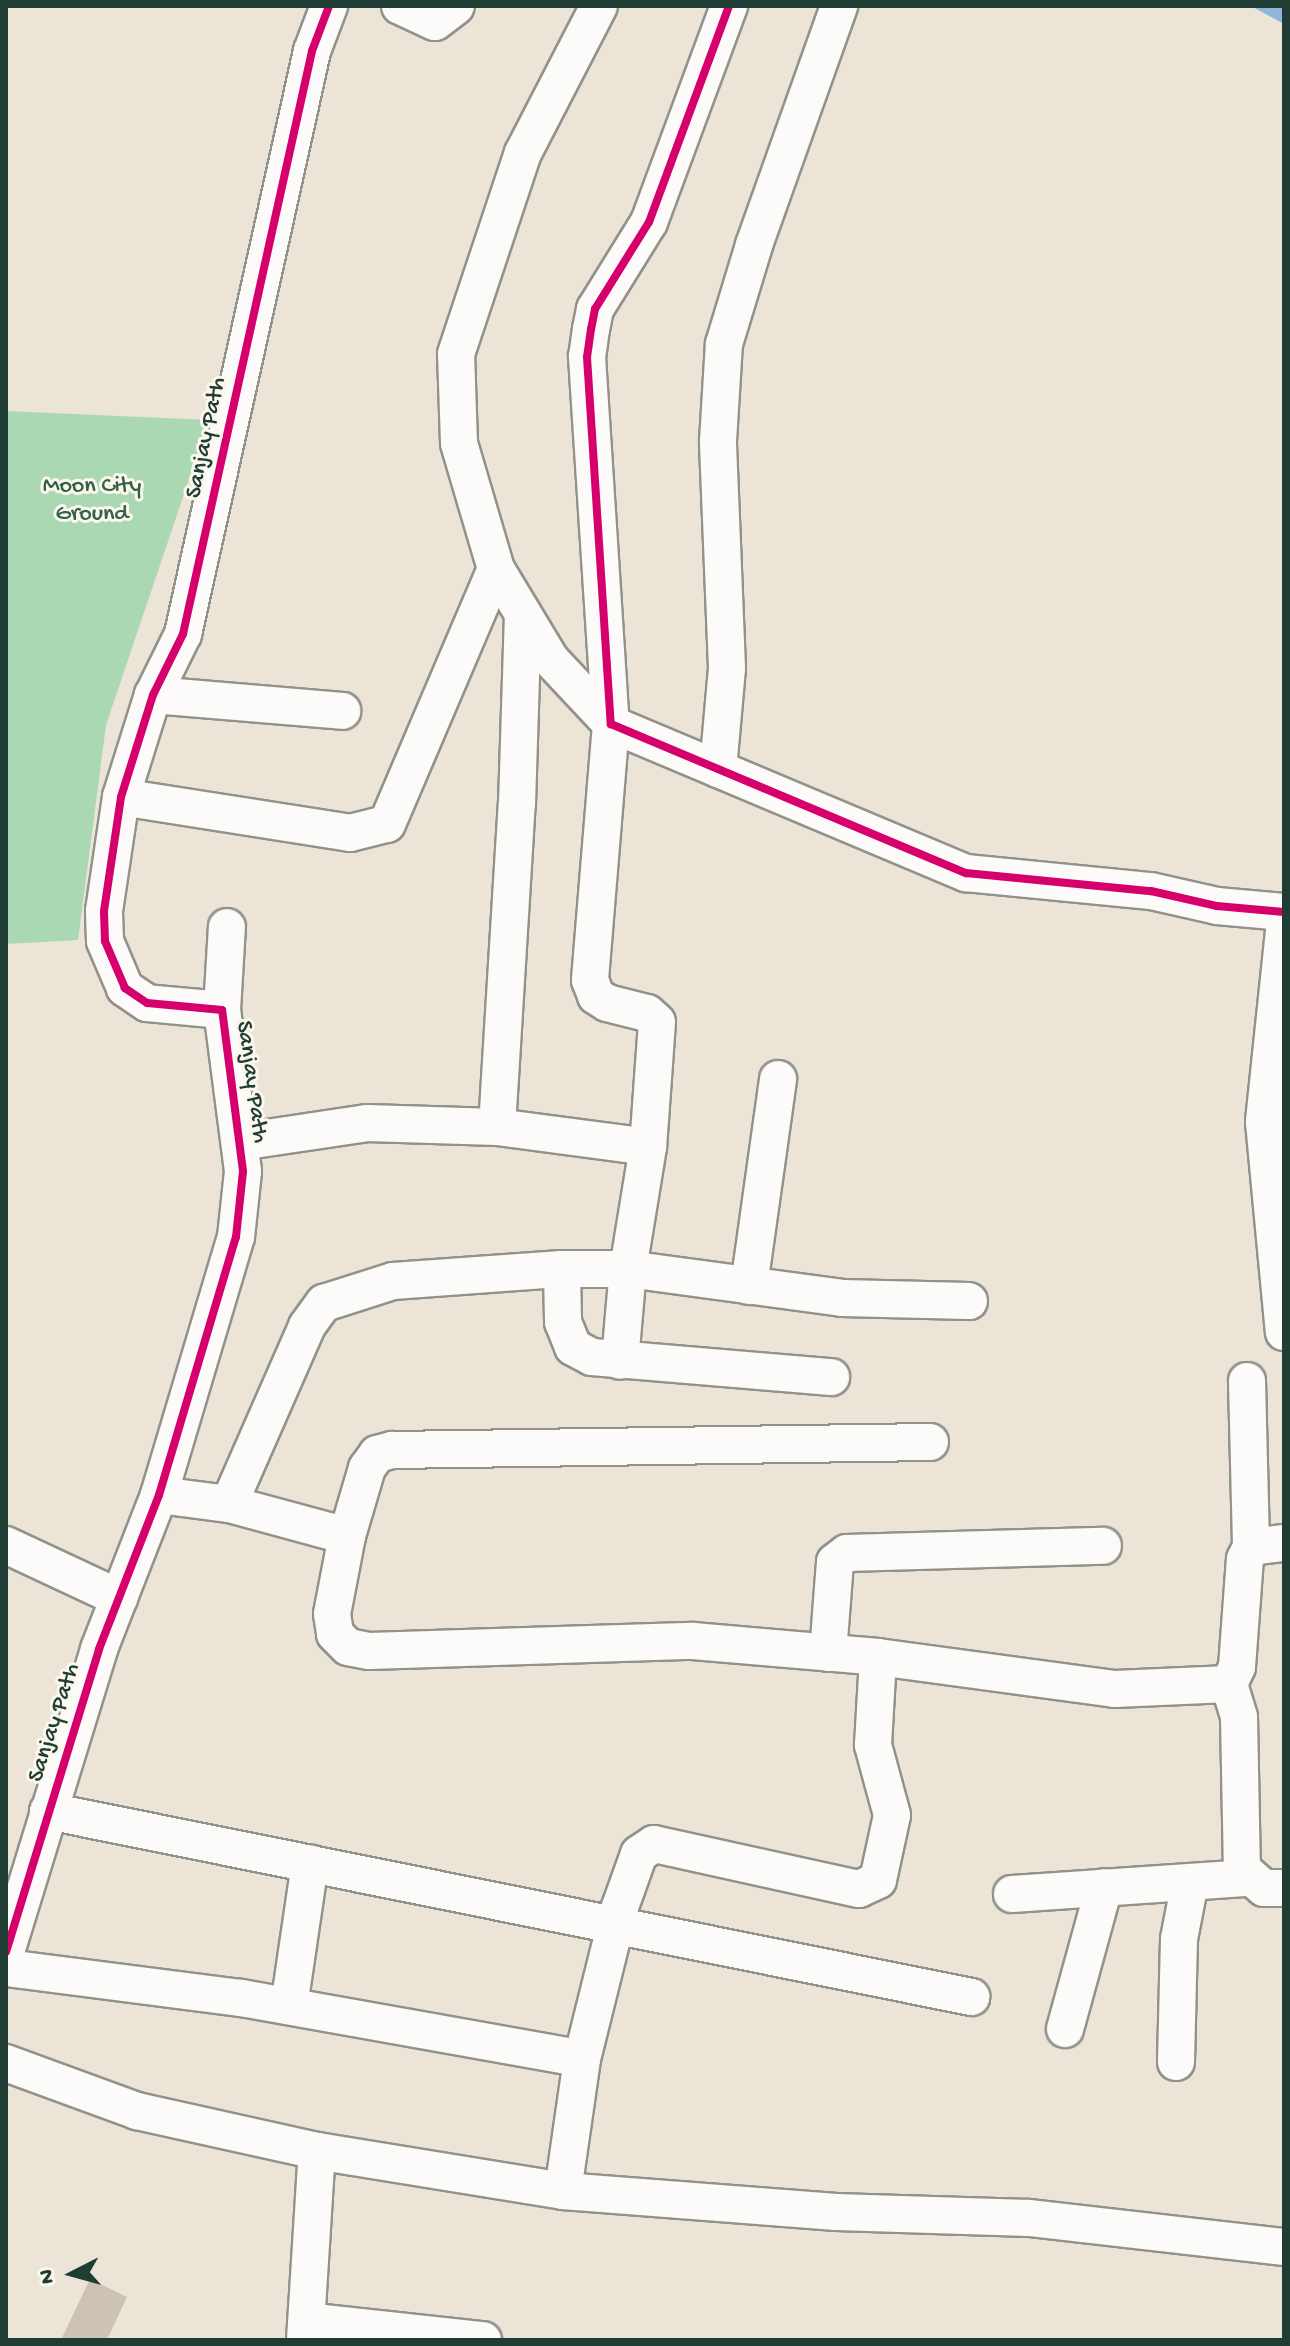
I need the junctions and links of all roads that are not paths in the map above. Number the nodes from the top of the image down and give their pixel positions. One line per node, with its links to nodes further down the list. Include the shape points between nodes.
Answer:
1 (329, 6): 9 (street, Sanjay Path, via 312,51 183,634)
2 (400, 6): 3 (street, via 435,22)
3 (456, 6)
4 (599, 6): 7 (street, via 523,153 456,354 459,443)
5 (729, 6): 11 (street, via 649,222 595,309 591,329 587,357)
6 (839, 6): 12 (street, via 724,344 718,441 728,625)
7 (496, 569): 8 (street); 13 (street, via 387,824 350,833)
8 (523, 614): 11 (street, via 551,660); 19 (street)
9 (153, 695): 10 (street); 13 (street, Sanjay Path)
10 (342, 711)
11 (611, 724): 12 (street); 21 (street, via 590,980 596,996 607,1003 647,1013 657,1022)
12 (718, 769): 14 (street, via 966,873 1151,891 1217,906)
13 (121, 797): 17 (street, Sanjay Path, via 104,911 112,965 125,988 147,1003)
14 (1284, 912)
15 (227, 927): 17 (street)
16 (1284, 931): 26 (street, via 1264,1122)
17 (222, 1010): 20 (street, Sanjay Path)
18 (778, 1079): 24 (street)
19 (497, 1127): 20 (street, via 367,1123); 21 (street)
20 (240, 1142): 31 (street, Sanjay Path, via 243,1171 236,1237)
21 (648, 1147): 23 (street)
22 (562, 1269): 23 (street); 27 (street, via 563,1322 573,1347 592,1357); 32 (street, via 393,1281 324,1303 307,1326)
23 (628, 1269): 24 (street); 27 (street)
24 (749, 1286): 25 (street, via 842,1298)
25 (969, 1301)
26 (1284, 1332)
27 (620, 1361): 28 (street)
28 (831, 1377)
29 (1247, 1381): 35 (street)
30 (930, 1442): 33 (street, via 392,1450 377,1454 367,1468)
31 (159, 1495): 32 (street); 37 (street, Sanjay Path)
32 (229, 1504): 33 (street)
33 (347, 1536): 38 (street, via 332,1614 335,1634 348,1647 369,1651 693,1641)
34 (6, 1545): 37 (street)
35 (1267, 1545): 40 (street, via 1245,1559 1237,1667)
36 (1103, 1546): 38 (street, via 847,1553 835,1562)
37 (119, 1598): 41 (street, Sanjay Path)
38 (828, 1653): 39 (street)
39 (878, 1657): 40 (street, via 1115,1689); 48 (street, via 873,1745 892,1815 878,1880 870,1888 654,1844 634,1864)
40 (1229, 1684): 43 (street, via 1239,1717 1239,1857)
41 (48, 1811): 42 (street); 49 (street, Sanjay Path)
42 (310, 1864): 48 (street); 52 (street)
43 (1248, 1878): 44 (street); 46 (street, via 1264,1888)
44 (1190, 1882): 45 (street); 55 (street, via 1179,1939)
45 (1104, 1887): 47 (street); 53 (street)
46 (1284, 1888)
47 (1012, 1894)
48 (615, 1927): 51 (street); 54 (street)
49 (6, 1952)
50 (6, 1968): 52 (street)
51 (971, 1997)
52 (289, 2006): 54 (street)
53 (1065, 2029)
54 (582, 2059): 58 (street)
55 (1176, 2062)
56 (6, 2063): 57 (street, via 137,2111)
57 (317, 2151): 58 (street); 60 (street)
58 (563, 2191): 59 (street, via 836,2212 1029,2218)
59 (1284, 2247)
60 (306, 2330): 61 (street)
61 (483, 2340)

